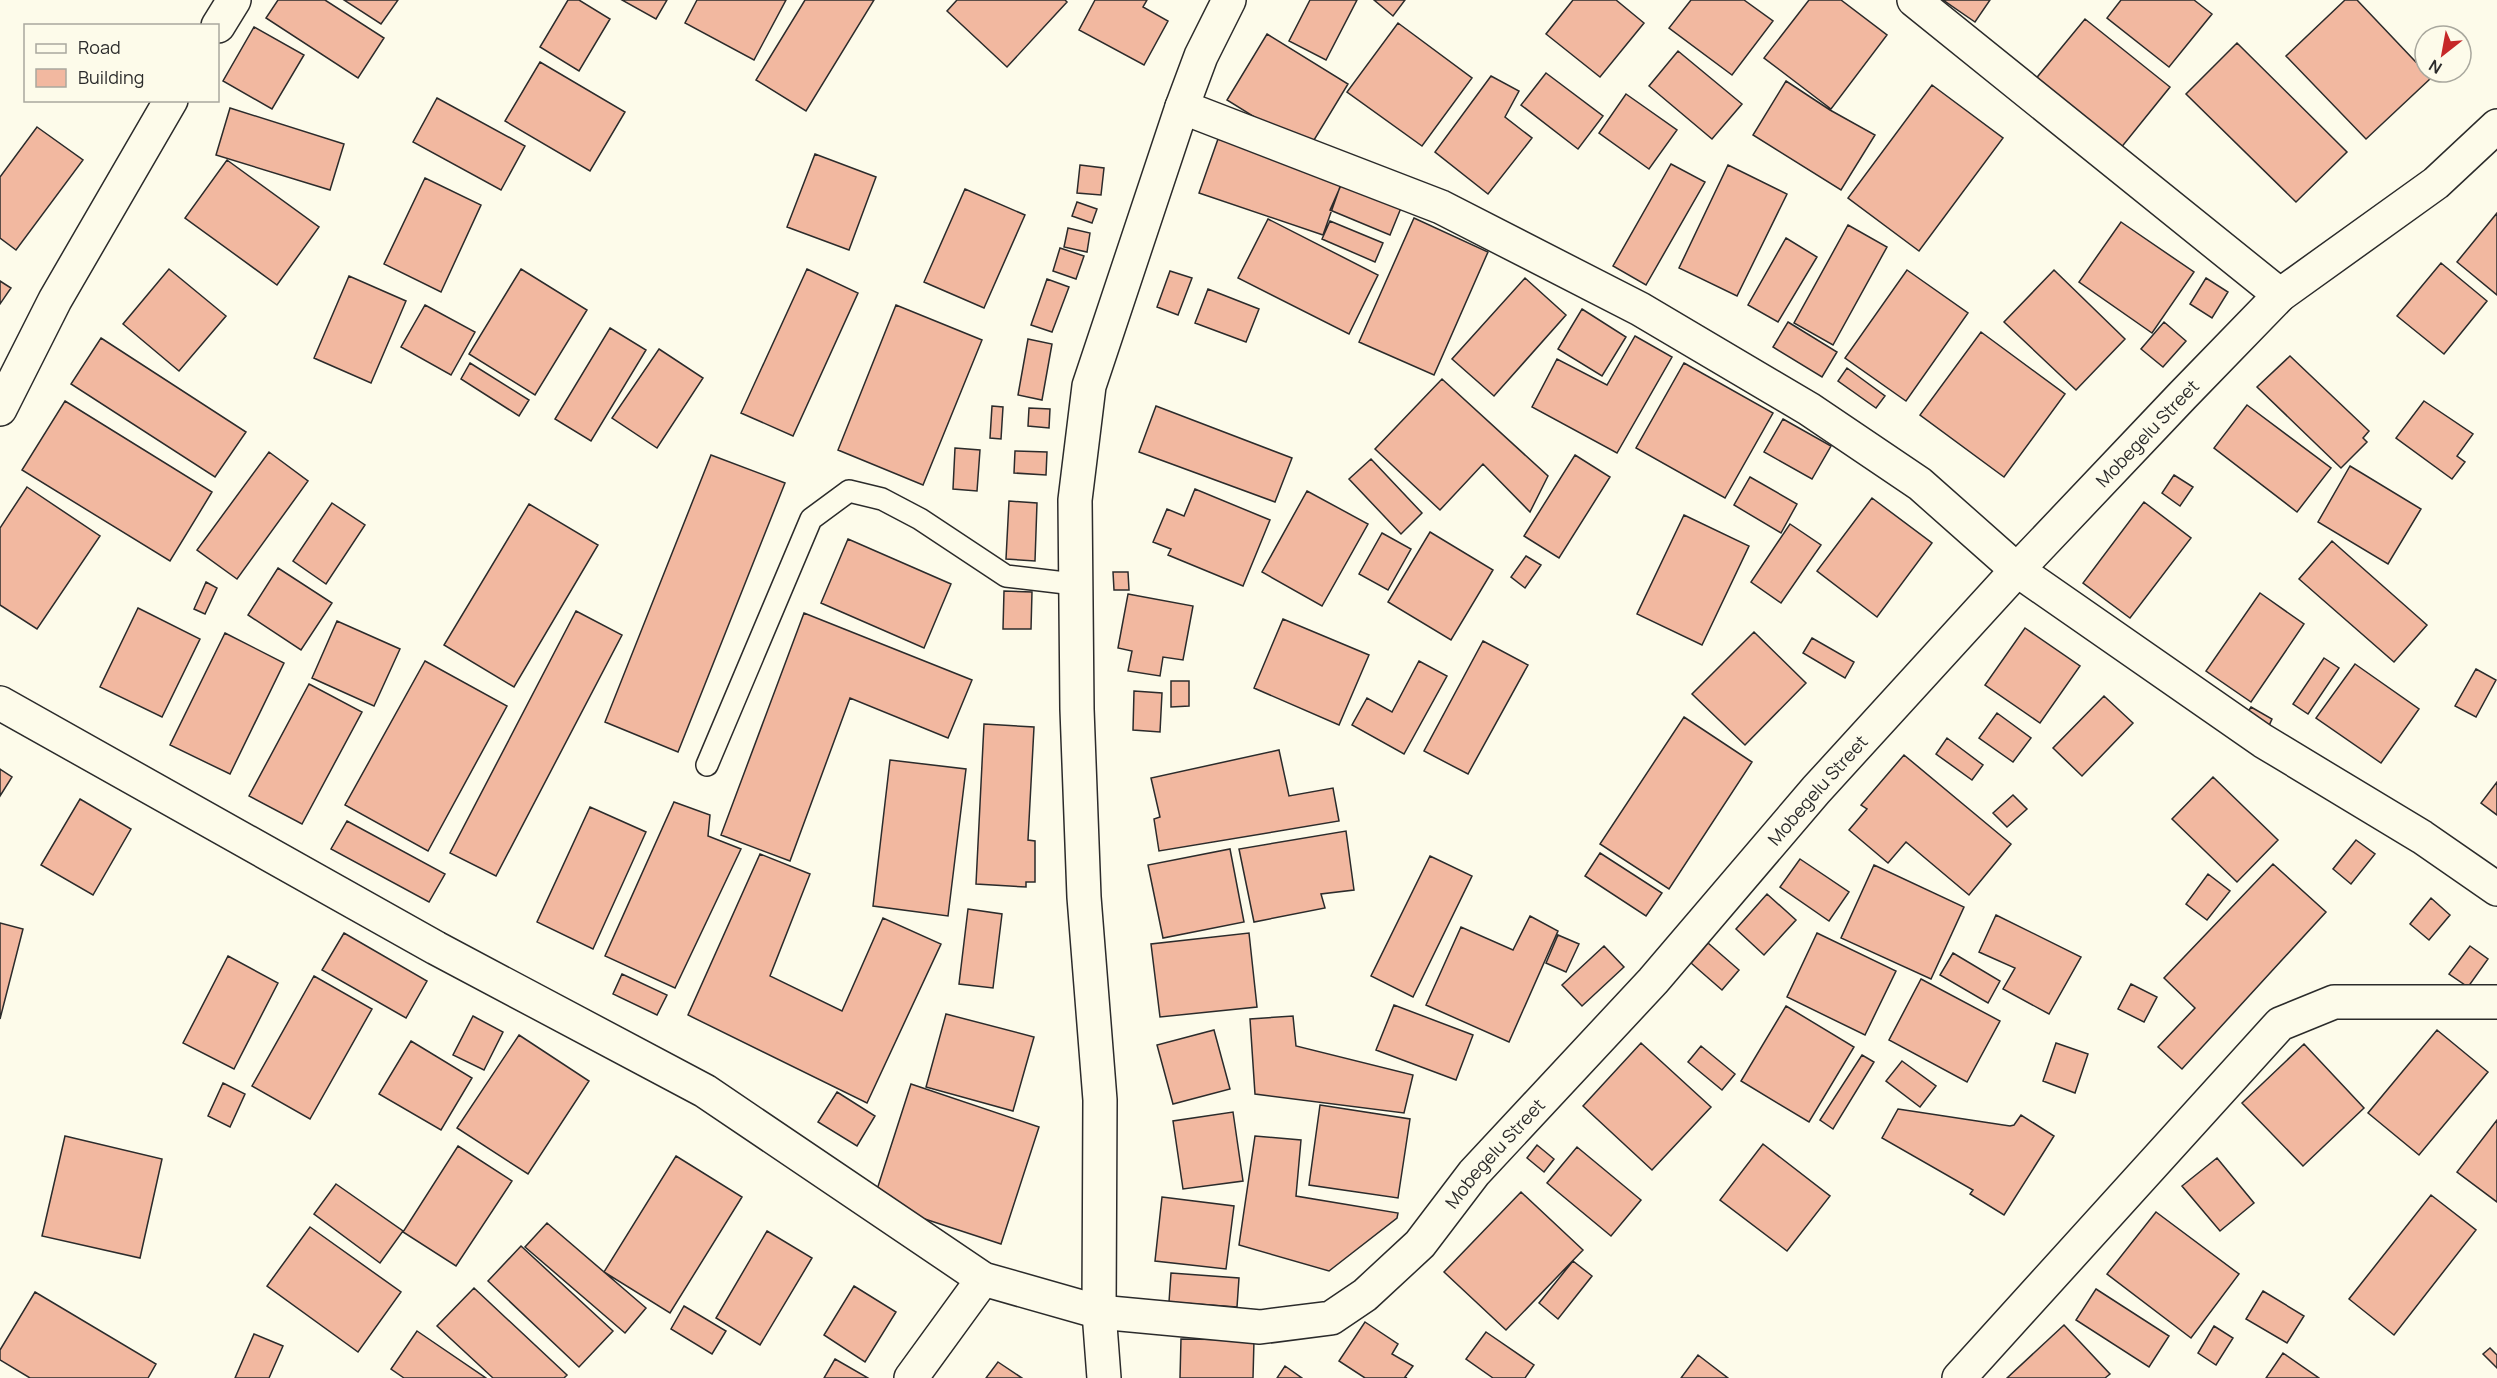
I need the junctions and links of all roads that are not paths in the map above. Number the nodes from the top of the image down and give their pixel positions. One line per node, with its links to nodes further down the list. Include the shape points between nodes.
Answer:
1 (234, 0): 4 (street)
2 (1229, 0): 6 (street, via 1201,56)
3 (1914, 0): 8 (street)
4 (219, 24)
5 (170, 102): 9 (street, via 55,300)
6 (1182, 107): 10 (street, via 1441,207 1640,309 1809,409 1920,484); 11 (street, via 1089,386 1075,500)
7 (2497, 126): 8 (street, Mobegelu Street, via 2436,183)
8 (2280, 295): 10 (street, Mobegelu Street)
9 (0, 409)
10 (2017, 570): 14 (street, via 2263,741 2422,837); 17 (street, Mobegelu Street, via 1815,790 1653,981 1474,1173 1420,1244 1365,1295 1331,1318 1260,1327)
11 (1074, 584): 13 (lane, via 1006,576 910,514 882,499 849,491 811,519); 17 (street, via 1084,897 1100,1100)
12 (0, 703): 16 (street, Mobegelu Street, via 436,948 705,1091)
13 (707, 765)
14 (2497, 889)
15 (2497, 1002): 20 (street, via 2334,1002 2280,1024)
16 (983, 1279): 17 (street, Mobegelu Street); 18 (street)
17 (1099, 1312): 19 (street)
18 (911, 1378)
19 (1104, 1378)
20 (1959, 1378)

